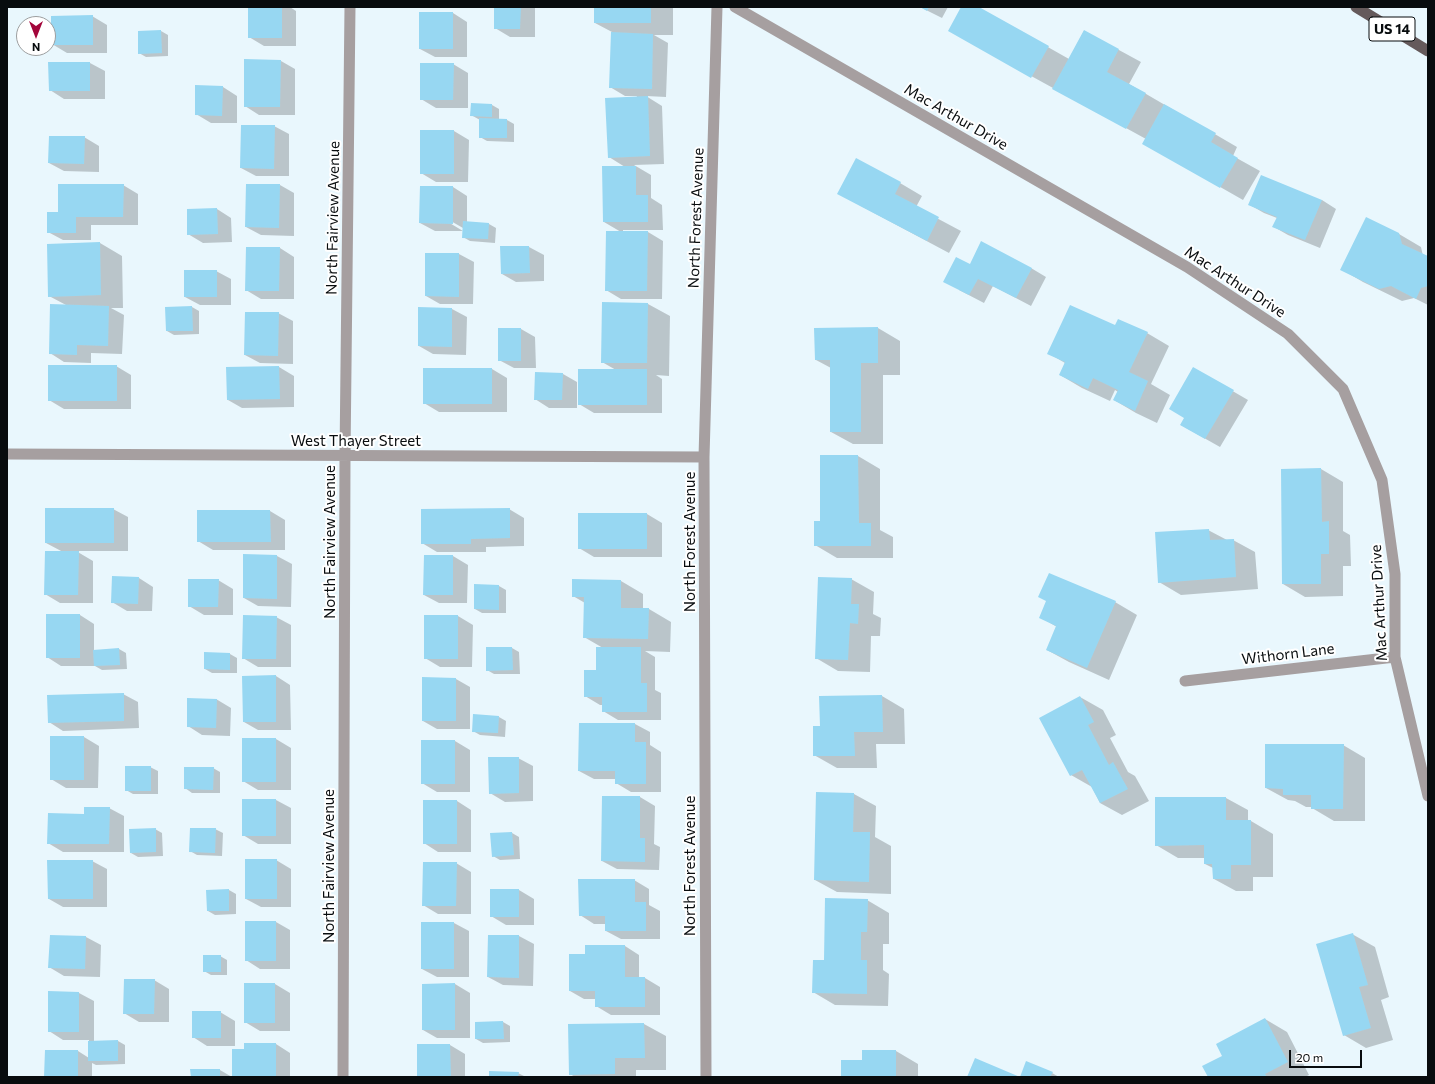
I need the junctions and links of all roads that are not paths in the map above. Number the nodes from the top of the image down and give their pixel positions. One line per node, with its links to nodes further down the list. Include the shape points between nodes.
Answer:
1 (350, 7): 7 (street, North Fairview Avenue)
2 (717, 7): 8 (street, North Forest Avenue)
3 (735, 7): 9 (street, Mac Arthur Drive, via 1187,267 1288,334 1343,389 1382,480 1395,574)
4 (1356, 7): 5 (main road, US 14)
5 (1428, 51)
6 (7, 454): 7 (street, West Thayer Street)
7 (345, 456): 8 (street, West Thayer Street); 12 (street, North Fairview Avenue)
8 (704, 457): 13 (street, North Forest Avenue)
9 (1395, 656): 10 (street, Withorn Lane); 11 (street, Mac Arthur Drive)
10 (1185, 681)
11 (1428, 796)
12 (343, 1077)
13 (706, 1077)

